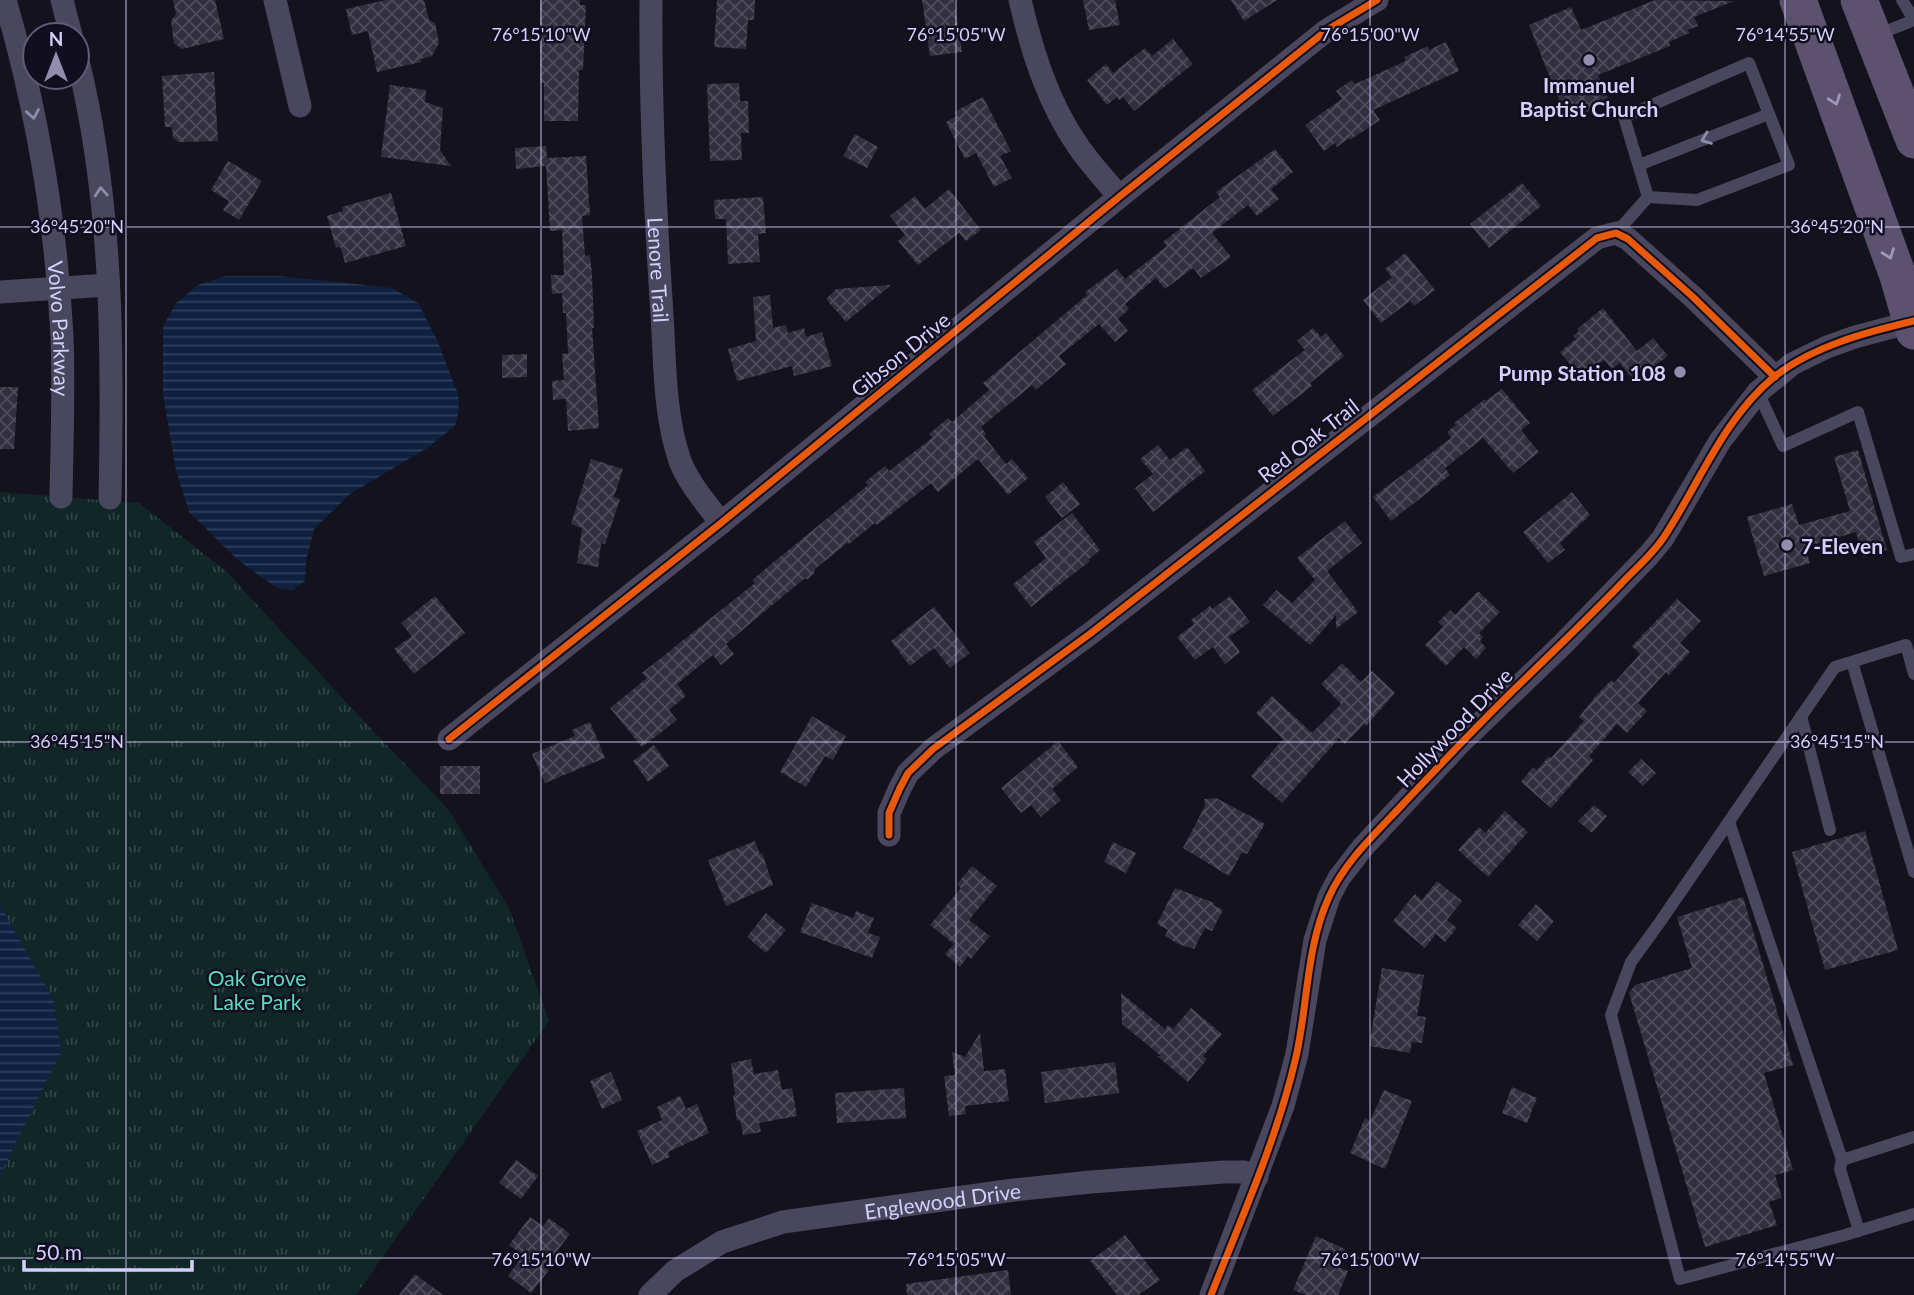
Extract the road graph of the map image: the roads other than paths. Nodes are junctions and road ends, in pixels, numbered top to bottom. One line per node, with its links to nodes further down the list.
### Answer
1 (5, 0): 22 (street, Volvo Parkway, one-way to 22)
2 (62, 0): 11 (street)
3 (275, 0): 14 (street)
4 (651, 0): 28 (street, Lenore Trail)
5 (1020, 0): 18 (street)
6 (1377, 0): 18 (street, Gibson Drive)
7 (1798, 0): 24 (main road, one-way to 24)
8 (1858, 0): 12 (main road)
9 (1902, 0): 10 (lane)
10 (1914, 20): 12 (lane)
11 (67, 21)
12 (1873, 36): 16 (main road)
13 (84, 91): 21 (street, one-way to 13)
14 (300, 106)
15 (1769, 114): 17 (lane, one-way to 17); 17 (lane); 19 (lane)
16 (1914, 140)
17 (1639, 165): 19 (lane)
18 (1119, 197): 28 (street, Gibson Drive)
19 (1648, 197): 20 (lane)
20 (1616, 233): 25 (street); 36 (street, Red Oak Trail)
21 (108, 285): 22 (street); 27 (street)
22 (58, 288): 23 (street); 26 (street, Volvo Parkway)
23 (0, 292)
24 (1912, 327): 25 (street, Hollywood Drive)
25 (1766, 384): 29 (lane); 40 (street, Hollywood Drive)
26 (61, 496)
27 (110, 498)
28 (721, 523): 33 (street, Gibson Drive)
29 (1914, 554)
30 (1852, 662): 31 (lane); 32 (lane); 37 (lane)
31 (1914, 674)
32 (1801, 716): 34 (lane); 35 (lane)
33 (449, 739)
34 (1729, 822): 39 (lane); 42 (lane)
35 (1830, 830)
36 (889, 835)
37 (1914, 872)
38 (1914, 1137): 39 (lane)
39 (1842, 1160): 42 (lane)
40 (1257, 1177): 43 (street, Englewood Drive); 44 (street, Hollywood Drive)
41 (1914, 1214): 42 (lane)
42 (1859, 1231)
43 (650, 1295)
44 (1211, 1295)

